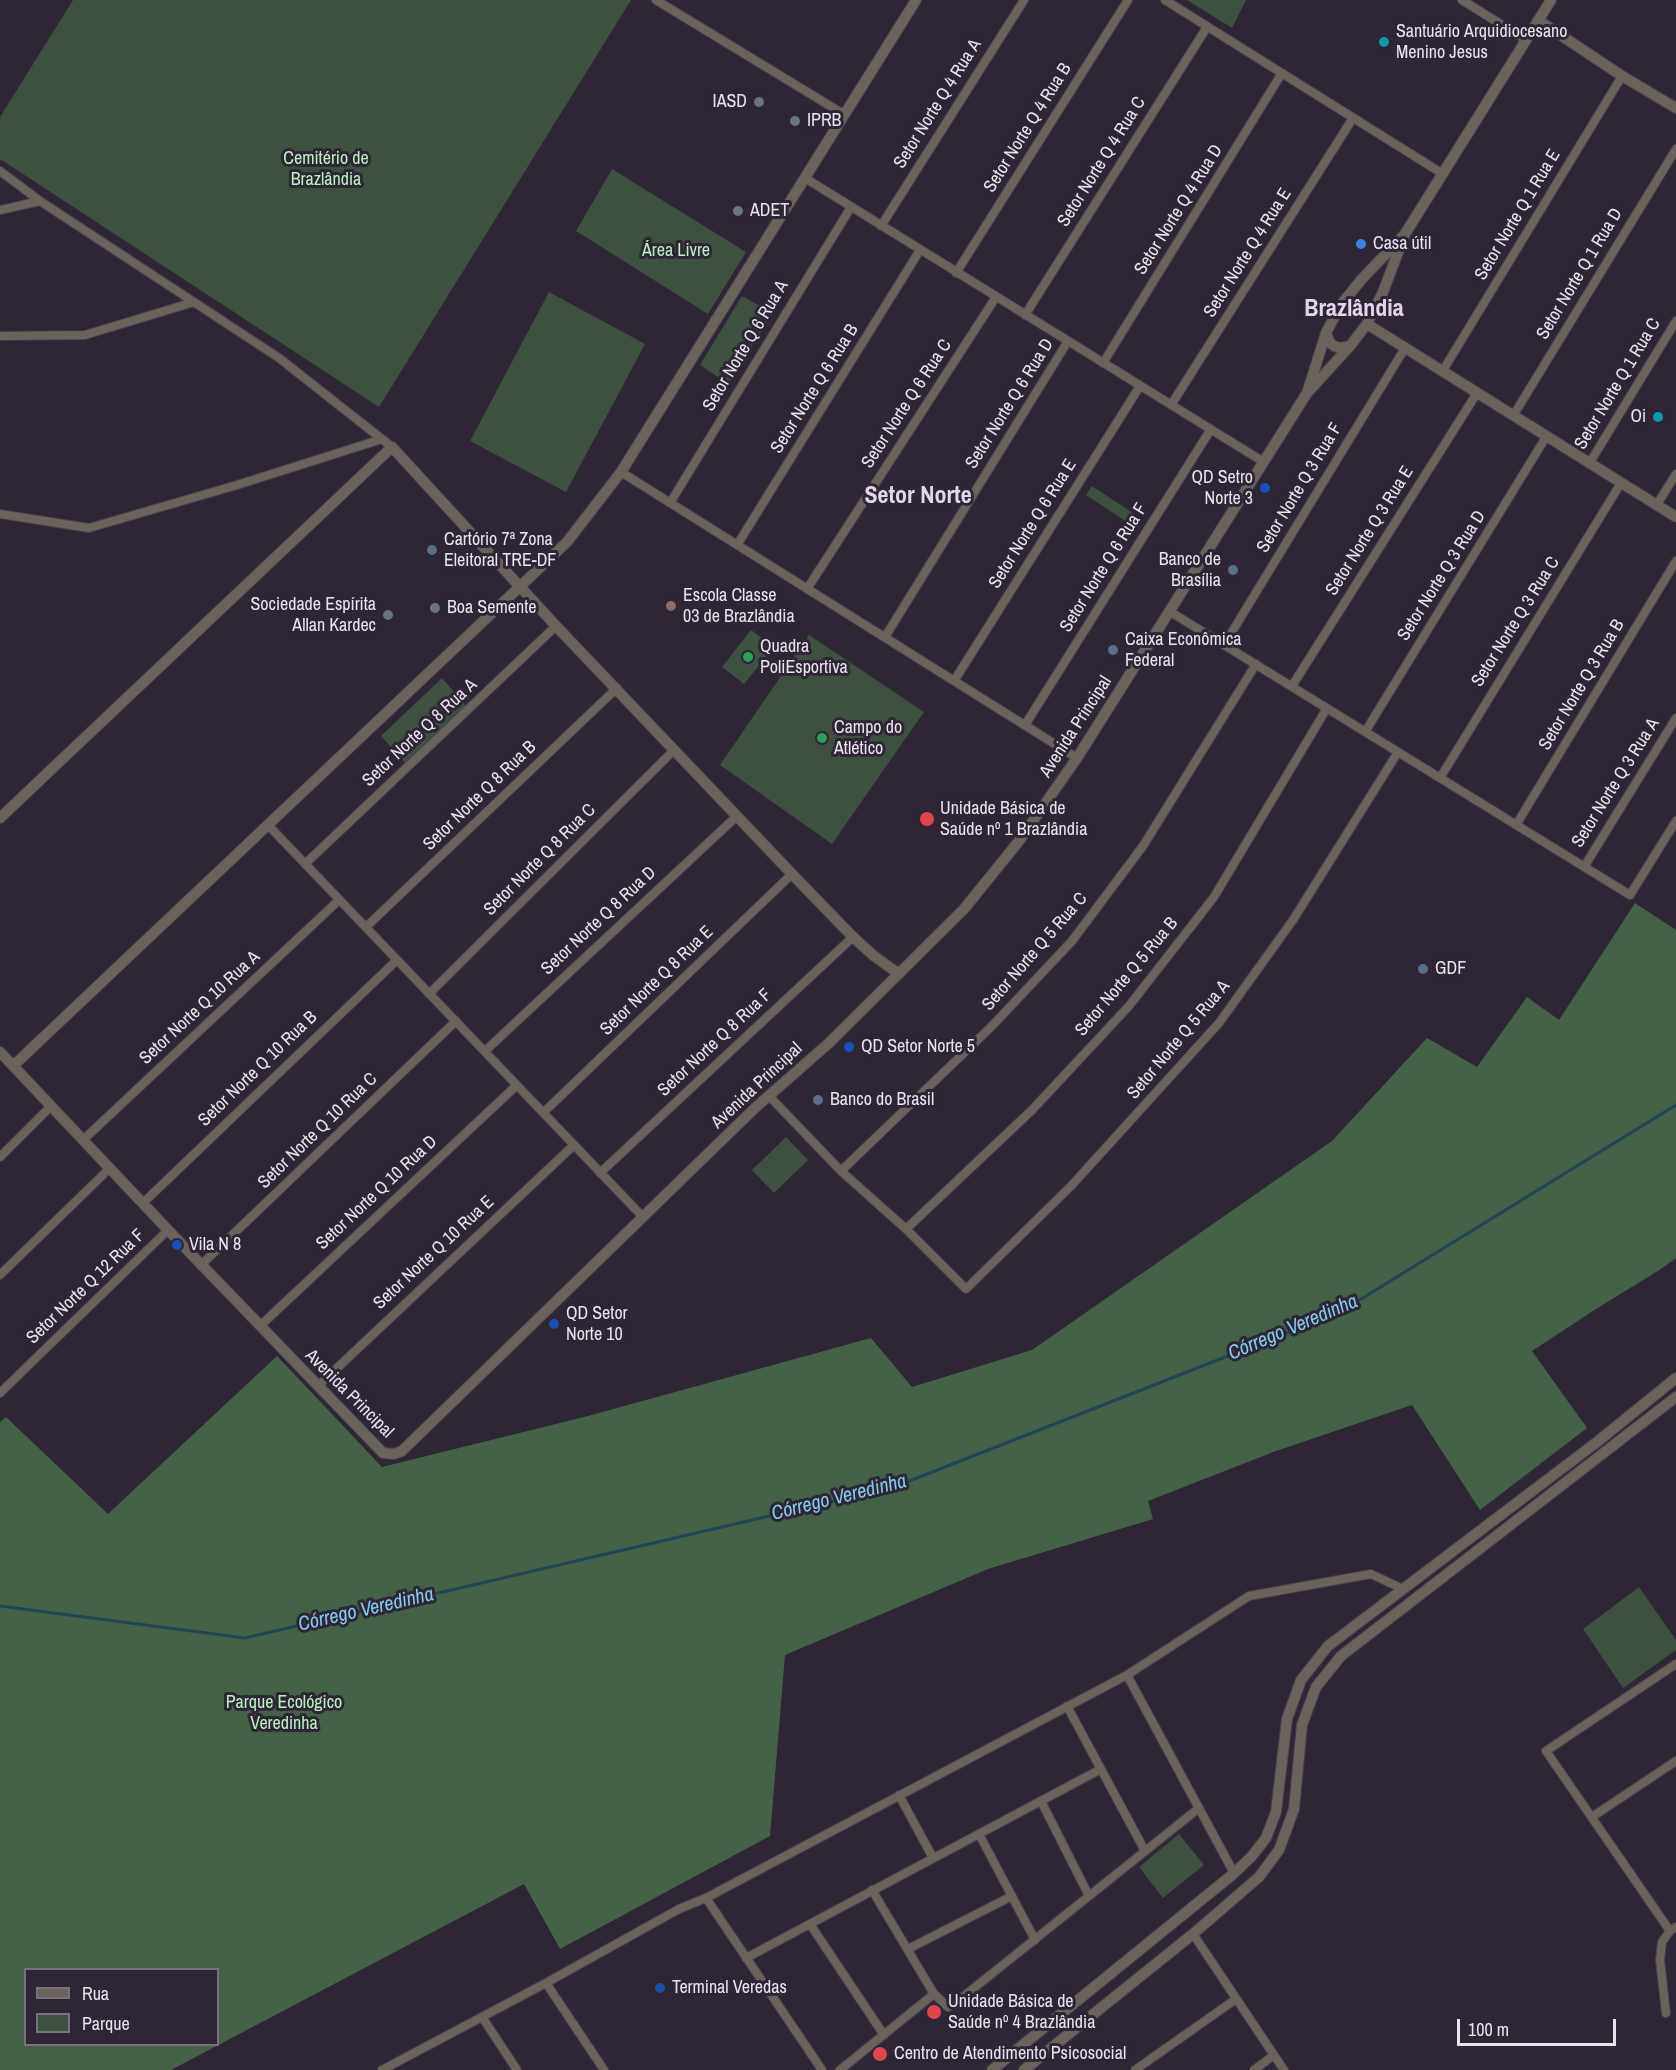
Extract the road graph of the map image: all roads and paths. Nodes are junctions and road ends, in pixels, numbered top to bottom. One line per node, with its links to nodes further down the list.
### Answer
1 (656, 0): 8 (street)
2 (916, 0): 15 (street)
3 (1024, 0): 24 (street, Setor Norte Q 4 Rua A)
4 (1128, 0): 27 (street, Setor Norte Q 4 Rua B)
5 (1165, 0): 10 (street)
6 (1462, 0): 11 (street)
7 (1551, 0): 9 (street)
8 (668, 3): 15 (street)
9 (1538, 20): 11 (street); 13 (street)
10 (1207, 27): 12 (street); 32 (street, Setor Norte Q 4 Rua C)
11 (1526, 40): 19 (street)
12 (1282, 74): 16 (street); 40 (street, Setor Norte Q 4 Rua D)
13 (1622, 76): 14 (street); 41 (street, Setor Norte Q 1 Rua E)
14 (1676, 108)
15 (845, 115): 20 (street)
16 (1353, 118): 19 (street); 45 (street, Setor Norte Q 4 Rua E)
17 (1676, 149): 46 (street, Setor Norte Q 1 Rua D)
18 (0, 171): 21 (street)
19 (1443, 174): 25 (street)
20 (805, 178): 22 (street); 52 (street)
21 (40, 201): 23 (street); 31 (street)
22 (851, 207): 24 (street); 55 (street, Setor Norte Q 6 Rua A)
23 (0, 210)
24 (881, 226): 26 (street)
25 (1405, 234): 28 (street, Avenida Principal); 29 (street)
26 (920, 250): 27 (street); 59 (street, Setor Norte Q 6 Rua B)
27 (956, 273): 30 (street)
28 (1361, 280): 29 (street); 35 (street, Avenida Principal)
29 (1383, 292): 34 (street)
30 (996, 297): 32 (street); 62 (street, Setor Norte Q 6 Rua C)
31 (194, 302): 36 (street); 49 (street)
32 (1026, 315): 37 (street)
33 (1676, 321): 51 (street, Setor Norte Q 1 Rua C)
34 (1366, 324): 38 (street); 39 (street)
35 (1326, 333): 38 (street); 43 (street, Avenida Principal)
36 (0, 336)
37 (1068, 341): 40 (street); 65 (street, Setor Norte Q 6 Rua D)
38 (1350, 346): 43 (street)
39 (1405, 348): 41 (street); 66 (street, Setor Norte Q 3 Rua F)
40 (1103, 363): 42 (street)
41 (1442, 372): 44 (street)
42 (1140, 386): 45 (street); 68 (street, Setor Norte Q 6 Rua E)
43 (1307, 393): 50 (street, Avenida Principal)
44 (1477, 393): 46 (street); 69 (street, Setor Norte Q 3 Rua E)
45 (1171, 405): 47 (street)
46 (1513, 416): 48 (street)
47 (1211, 429): 50 (street); 73 (street, Setor Norte Q 6 Rua F)
48 (1546, 437): 51 (street); 74 (street, Setor Norte Q 3 Rua D)
49 (393, 447): 57 (street); 61 (street); 80 (street)
50 (1262, 461): 63 (street, Avenida Principal)
51 (1588, 464): 54 (street)
52 (621, 472): 55 (street); 61 (street)
53 (1676, 474): 56 (street)
54 (1621, 483): 56 (street); 78 (street, Setor Norte Q 3 Rua C)
55 (670, 503): 59 (street)
56 (1656, 506): 58 (street)
57 (0, 514)
58 (1676, 517)
59 (737, 545): 62 (street)
60 (1676, 561): 83 (street, Setor Norte Q 3 Rua B)
61 (519, 586): 64 (street); 82 (street)
62 (807, 589): 65 (street)
63 (1169, 611): 66 (street); 77 (street, Avenida Principal)
64 (556, 626): 70 (street); 84 (street, Setor Norte Q 8 Rua A)
65 (885, 638): 68 (street)
66 (1224, 645): 67 (street)
67 (1256, 664): 69 (street); 105 (street, Setor Norte Q 5 Rua C)
68 (954, 681): 73 (street)
69 (1292, 686): 71 (street)
70 (617, 688): 75 (street); 88 (street, Setor Norte Q 8 Rua B)
71 (1327, 708): 74 (street); 109 (street, Setor Norte Q 5 Rua B)
72 (1676, 718): 85 (street, Setor Norte Q 3 Rua A)
73 (1025, 725): 77 (street)
74 (1365, 732): 76 (street)
75 (674, 750): 79 (street); 92 (street, Setor Norte Q 8 Rua C)
76 (1398, 752): 78 (street); 109 (street, Setor Norte Q 5 Rua A)
77 (1077, 758): 91 (street, Avenida Principal)
78 (1440, 778): 83 (street)
79 (737, 816): 86 (street); 94 (street, Setor Norte Q 8 Rua D)
80 (0, 818)
81 (1676, 821): 85 (street)
82 (268, 825): 84 (street); 96 (street)
83 (1516, 825): 85 (street)
84 (305, 864): 87 (street)
85 (1584, 867)
86 (792, 874): 89 (street); 100 (street, Setor Norte Q 8 Rua E)
87 (338, 901): 88 (street); 101 (street, Setor Norte Q 10 Rua A)
88 (366, 927): 90 (street)
89 (853, 937): 91 (street); 106 (street, Setor Norte Q 8 Rua F)
90 (396, 960): 92 (street); 107 (street, Setor Norte Q 10 Rua B)
91 (899, 974): 98 (street, Avenida Principal)
92 (429, 994): 93 (street)
93 (456, 1021): 94 (street); 111 (street, Setor Norte Q 10 Rua C)
94 (484, 1051): 97 (street)
95 (0, 1052): 96 (street, Avenida Principal)
96 (13, 1066): 99 (street, Avenida Principal)
97 (517, 1085): 100 (street); 113 (street, Setor Norte Q 10 Rua D)
98 (769, 1096): 105 (street); 108 (street, Avenida Principal)
99 (51, 1106): 101 (street, Avenida Principal); 103 (street)
100 (544, 1112): 102 (street)
101 (83, 1140): 104 (street, Avenida Principal)
102 (574, 1145): 106 (street); 115 (street, Setor Norte Q 10 Rua E)
103 (0, 1157)
104 (110, 1168): 107 (street, Avenida Principal); 112 (street)
105 (841, 1171): 109 (street)
106 (600, 1173): 108 (street)
107 (143, 1203): 110 (street, Avenida Principal)
108 (642, 1216): 115 (street, Avenida Principal)
109 (906, 1229)
110 (168, 1230): 111 (street, Avenida Principal); 116 (street, Setor Norte Q 12 Rua F)
111 (202, 1264): 113 (street, Avenida Principal)
112 (0, 1275)
113 (261, 1325): 115 (street, Avenida Principal)
114 (1676, 1378): 118 (street)
115 (318, 1386)
116 (0, 1392)
117 (1676, 1397): 119 (street)
118 (1597, 1442): 119 (street); 120 (street)
119 (1605, 1453): 131 (street)
120 (1403, 1589): 122 (street); 130 (street)
121 (1676, 1665): 129 (street)
122 (1127, 1675): 123 (street); 128 (street)
123 (1066, 1706): 125 (street); 126 (street)
124 (1676, 1761): 129 (street)
125 (1101, 1769): 127 (street); 133 (street)
126 (899, 1795): 134 (street); 141 (street)
127 (1041, 1801): 132 (street); 140 (street)
128 (1199, 1808): 133 (street); 135 (street)
129 (1592, 1817): 144 (street)
130 (1272, 1823): 131 (street); 135 (street)
131 (1287, 1829): 137 (street)
132 (979, 1834): 134 (street); 139 (street)
133 (1145, 1851): 140 (street)
134 (933, 1858): 138 (street)
135 (1233, 1874): 136 (street); 137 (street)
136 (1217, 1887): 142 (street); 149 (street)
137 (1245, 1889): 142 (street)
138 (872, 1890): 143 (street); 147 (street)
139 (1012, 1896): 146 (street); 147 (street)
140 (1089, 1896): 146 (street)
141 (705, 1898): 148 (street); 150 (street)
142 (1228, 1903): 145 (street)
143 (810, 1924): 148 (street); 158 (street)
144 (1673, 1929): 155 (street)
145 (1192, 1934): 152 (street); 153 (street)
146 (1035, 1940): 151 (street)
147 (908, 1949): 151 (street)
148 (746, 1958): 163 (street)
149 (1101, 1981): 152 (street); 154 (street)
150 (546, 1983): 156 (street); 162 (street)
151 (934, 1994): 158 (street)
152 (1113, 1998): 157 (street)
153 (1236, 1999): 159 (street); 167 (street)
154 (1078, 2000): 157 (street); 165 (street)
155 (1666, 2013)
156 (482, 2017): 160 (street); 161 (street)
157 (1090, 2017): 166 (street)
158 (884, 2035): 164 (street)
159 (1274, 2055): 168 (street); 169 (street)
160 (382, 2070)
161 (517, 2070)
162 (604, 2070)
163 (822, 2070)
164 (840, 2070)
165 (992, 2070)
166 (1024, 2070)
167 (1135, 2070)
168 (1254, 2070)
169 (1284, 2070)

